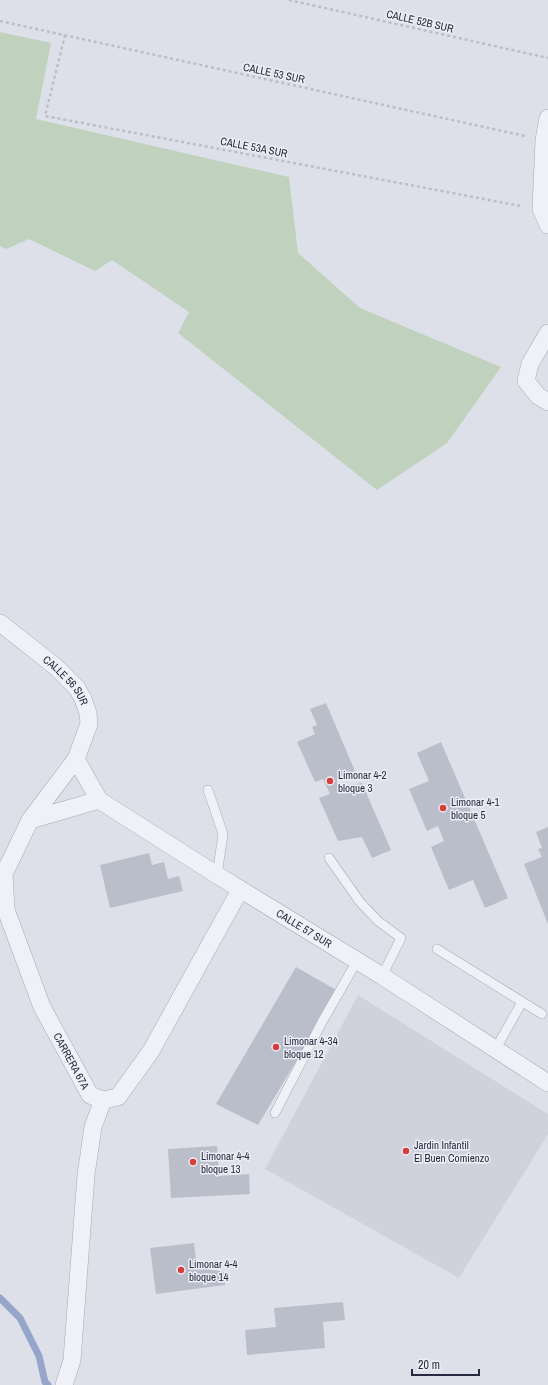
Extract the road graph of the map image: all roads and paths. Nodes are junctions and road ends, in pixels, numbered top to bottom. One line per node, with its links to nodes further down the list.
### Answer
1 (289, 0): 4 (path, CALLE 52B SUR)
2 (0, 21): 3 (path, CALLE 53 SUR)
3 (65, 35): 6 (path, CALLE 53 SUR); 7 (path, CALLE 53A SUR)
4 (548, 58)
5 (548, 118): 6 (street)
6 (544, 140): 7 (street)
7 (541, 209): 8 (street)
8 (548, 225)
9 (548, 333): 10 (street)
10 (548, 402)
11 (0, 624): 12 (street, CALLE 56 SUR)
12 (76, 759): 14 (street, CALLE 57 SUR); 15 (street, CARRERA 67A)
13 (208, 790): 17 (lane)
14 (99, 800): 15 (street); 17 (street, CALLE 57 SUR)
15 (30, 820): 26 (street, CARRERA 67A)
16 (329, 858): 21 (lane)
17 (217, 875): 18 (street, CALLE 57 SUR)
18 (240, 890): 20 (street, CALLE 57 SUR); 26 (street)
19 (437, 949): 22 (lane)
20 (357, 961): 21 (street, CALLE 57 SUR); 27 (lane)
21 (382, 976): 24 (street, CALLE 57 SUR)
22 (522, 1002): 23 (lane); 24 (lane)
23 (542, 1014)
24 (495, 1050): 25 (street, CALLE 57 SUR)
25 (548, 1083)
26 (103, 1100): 28 (street)
27 (275, 1113)
28 (65, 1384)

